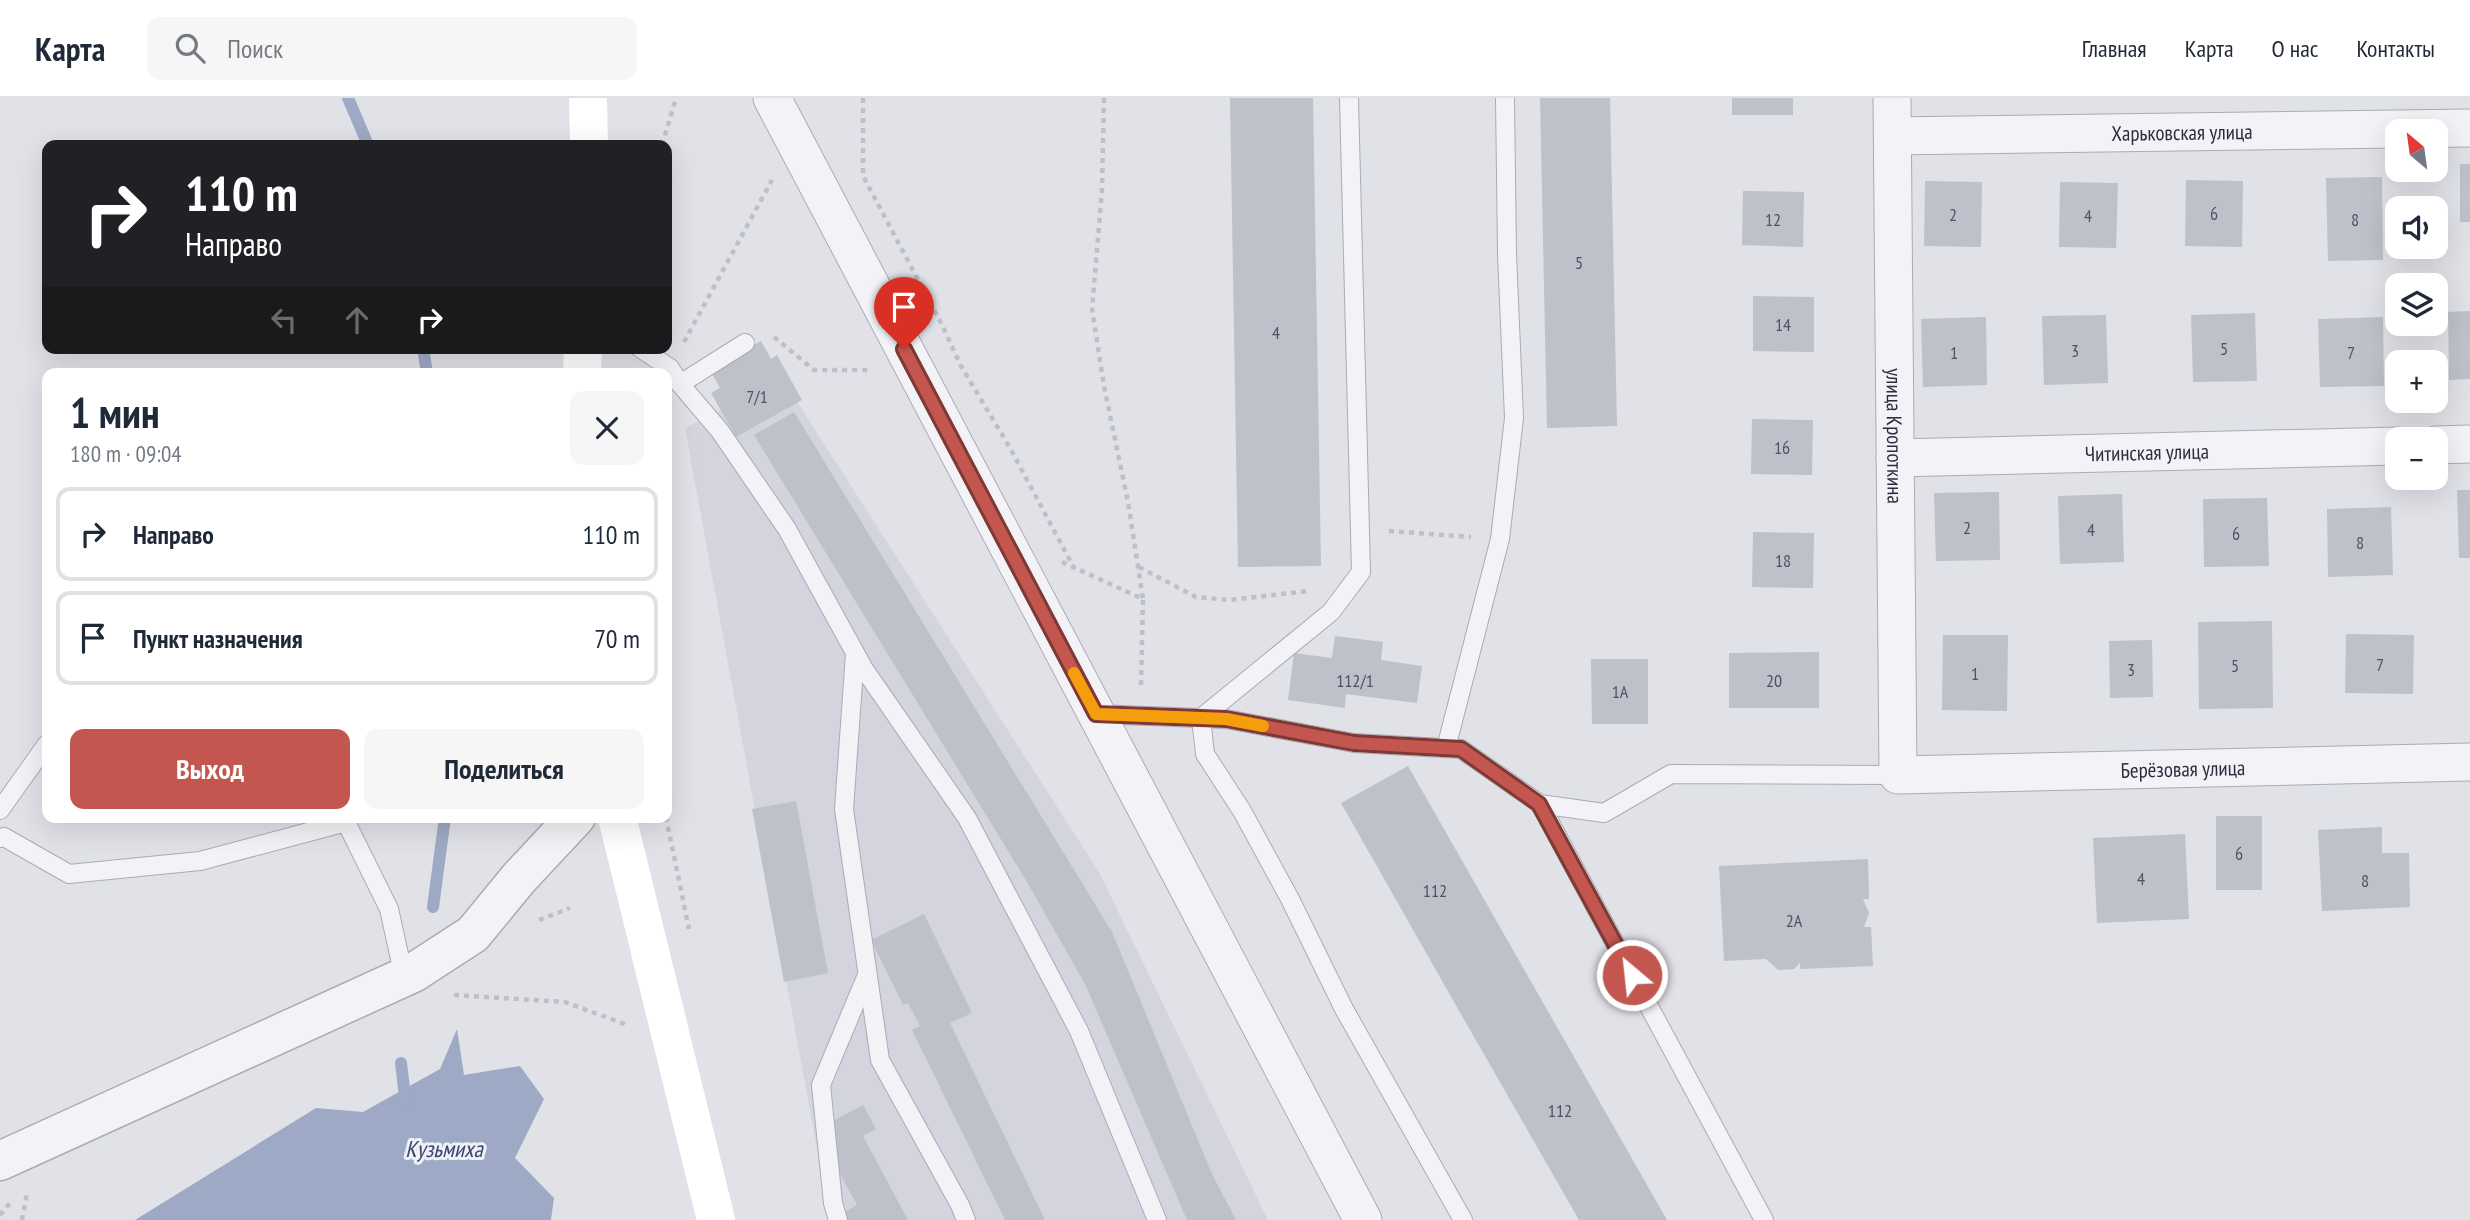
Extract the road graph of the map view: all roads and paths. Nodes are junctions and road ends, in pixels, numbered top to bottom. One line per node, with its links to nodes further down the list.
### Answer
1 (589, 98): 12 (main road)
2 (676, 98): 13 (path)
3 (772, 98): 11 (street)
4 (863, 98): 28 (path)
5 (1104, 98): 27 (path)
6 (1349, 98): 24 (lane)
7 (1504, 98): 26 (lane)
8 (1892, 98): 10 (street, улица Кропоткина)
9 (2470, 128): 10 (street, Харьковская улица)
10 (1894, 136): 23 (street, улица Кропоткина)
11 (794, 139): 16 (path); 18 (street)
12 (589, 140)
13 (663, 140)
14 (745, 343): 18 (path); 19 (lane)
15 (649, 354): 16 (lane)
16 (670, 368)
17 (672, 371): 19 (lane)
18 (916, 372): 25 (street)
19 (680, 384): 31 (lane)
20 (2470, 444): 21 (street)
21 (2448, 445)
22 (2385, 446): 23 (street, Читинская улица)
23 (1895, 458): 38 (street, улица Кропоткина)
24 (1360, 529): 26 (path); 29 (lane)
25 (1001, 533): 28 (path); 32 (street)
26 (1500, 539): 35 (lane)
27 (1138, 567): 29 (path); 30 (path)
28 (1074, 568): 30 (path)
29 (1352, 584): 34 (lane)
30 (1143, 599): 33 (path)
31 (855, 654): 46 (lane); 55 (lane)
32 (1096, 714): 33 (lane); 56 (street)
33 (1141, 716): 34 (lane)
34 (1201, 718): 35 (lane); 57 (lane)
35 (1446, 748): 39 (lane)
36 (42, 751): 40 (lane)
37 (2470, 762): 38 (street, Берёзовая улица)
38 (1898, 775): 39 (lane)
39 (1539, 804): 58 (lane)
40 (0, 810)
41 (335, 823): 45 (lane)
42 (347, 823): 47 (lane)
43 (570, 823): 47 (street)
44 (618, 823): 52 (main road)
45 (0, 838)
46 (868, 974): 53 (lane); 54 (lane)
47 (404, 977): 50 (street)
48 (450, 995): 49 (path)
49 (628, 1026)
50 (14, 1171): 51 (path)
51 (22, 1220)
52 (716, 1220)
53 (838, 1220)
54 (966, 1220)
55 (1157, 1220)
56 (1363, 1220)
57 (1463, 1220)
58 (1764, 1220)

